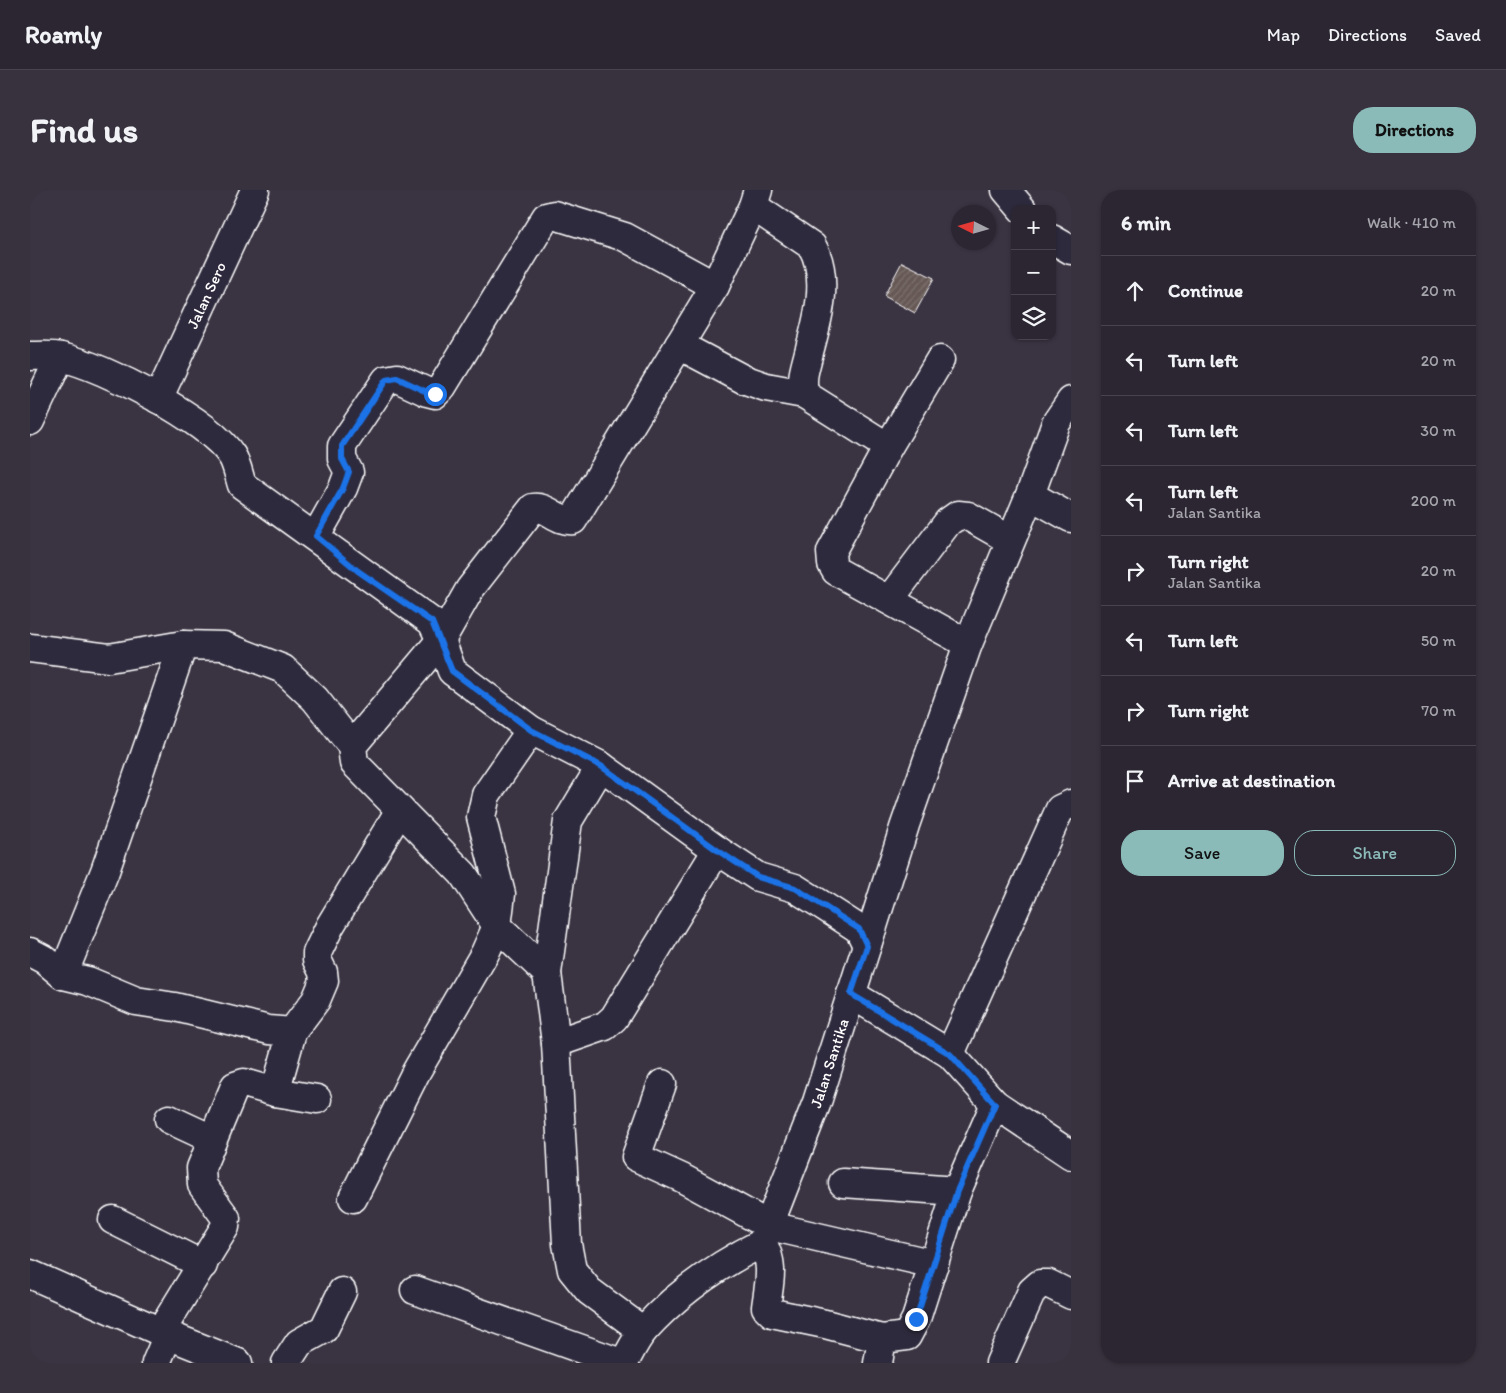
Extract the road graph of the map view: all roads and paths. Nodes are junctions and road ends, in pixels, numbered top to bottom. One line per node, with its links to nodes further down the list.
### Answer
1 (255, 190): 13 (street, Jalan Sero)
2 (1006, 190): 4 (street)
3 (755, 198): 7 (street); 12 (street)
4 (1019, 205)
5 (1056, 241): 6 (street)
6 (1071, 250)
7 (715, 286): 8 (street); 19 (street)
8 (679, 345): 12 (street); 22 (street)
9 (30, 356): 10 (street)
10 (60, 357): 13 (street); 15 (street)
11 (940, 360): 16 (street)
12 (804, 394): 16 (street)
13 (158, 399): 19 (street)
14 (1071, 401): 17 (street, Jalan Santika)
15 (30, 421)
16 (888, 447): 21 (street)
17 (1030, 495): 18 (street); 20 (street, Jalan Santika)
18 (1071, 518)
19 (316, 536): 22 (street)
20 (1010, 540): 21 (street); 23 (street, Jalan Santika)
21 (889, 600): 23 (street)
22 (441, 640): 26 (street); 27 (street)
23 (968, 644): 33 (street, Jalan Santika)
24 (183, 645): 25 (street); 27 (street); 36 (street)
25 (30, 648)
26 (531, 730): 28 (street); 32 (street)
27 (352, 746): 30 (street)
28 (601, 766): 31 (street); 35 (street)
29 (1071, 804): 40 (street)
30 (400, 810): 32 (street); 38 (street)
31 (717, 850): 33 (street); 39 (street)
32 (497, 926): 35 (street); 50 (street)
33 (867, 946): 37 (street, Jalan Santika)
34 (30, 952): 36 (street)
35 (547, 973): 39 (street)
36 (63, 975): 38 (street)
37 (851, 994): 40 (street); 52 (street, Jalan Santika)
38 (292, 1032): 42 (street)
39 (556, 1043): 59 (street)
40 (950, 1054): 44 (street)
41 (662, 1084): 52 (street)
42 (275, 1092): 43 (street); 46 (street)
43 (317, 1099)
44 (995, 1104): 47 (street); 49 (street)
45 (169, 1119): 46 (street)
46 (212, 1140): 53 (street)
47 (1071, 1155)
48 (843, 1183): 49 (street)
49 (957, 1191): 54 (street)
50 (353, 1198)
51 (112, 1220): 53 (street)
52 (766, 1234): 54 (street); 59 (street); 61 (street)
53 (203, 1264): 60 (street)
54 (934, 1264): 61 (street)
55 (30, 1274): 60 (street)
56 (415, 1290): 65 (street)
57 (342, 1292): 64 (street)
58 (1071, 1296): 66 (street)
59 (643, 1331): 65 (street)
60 (164, 1333): 62 (street); 63 (street)
61 (880, 1351)
62 (156, 1363)
63 (238, 1363)
64 (286, 1363)
65 (622, 1363)
66 (1000, 1363)

